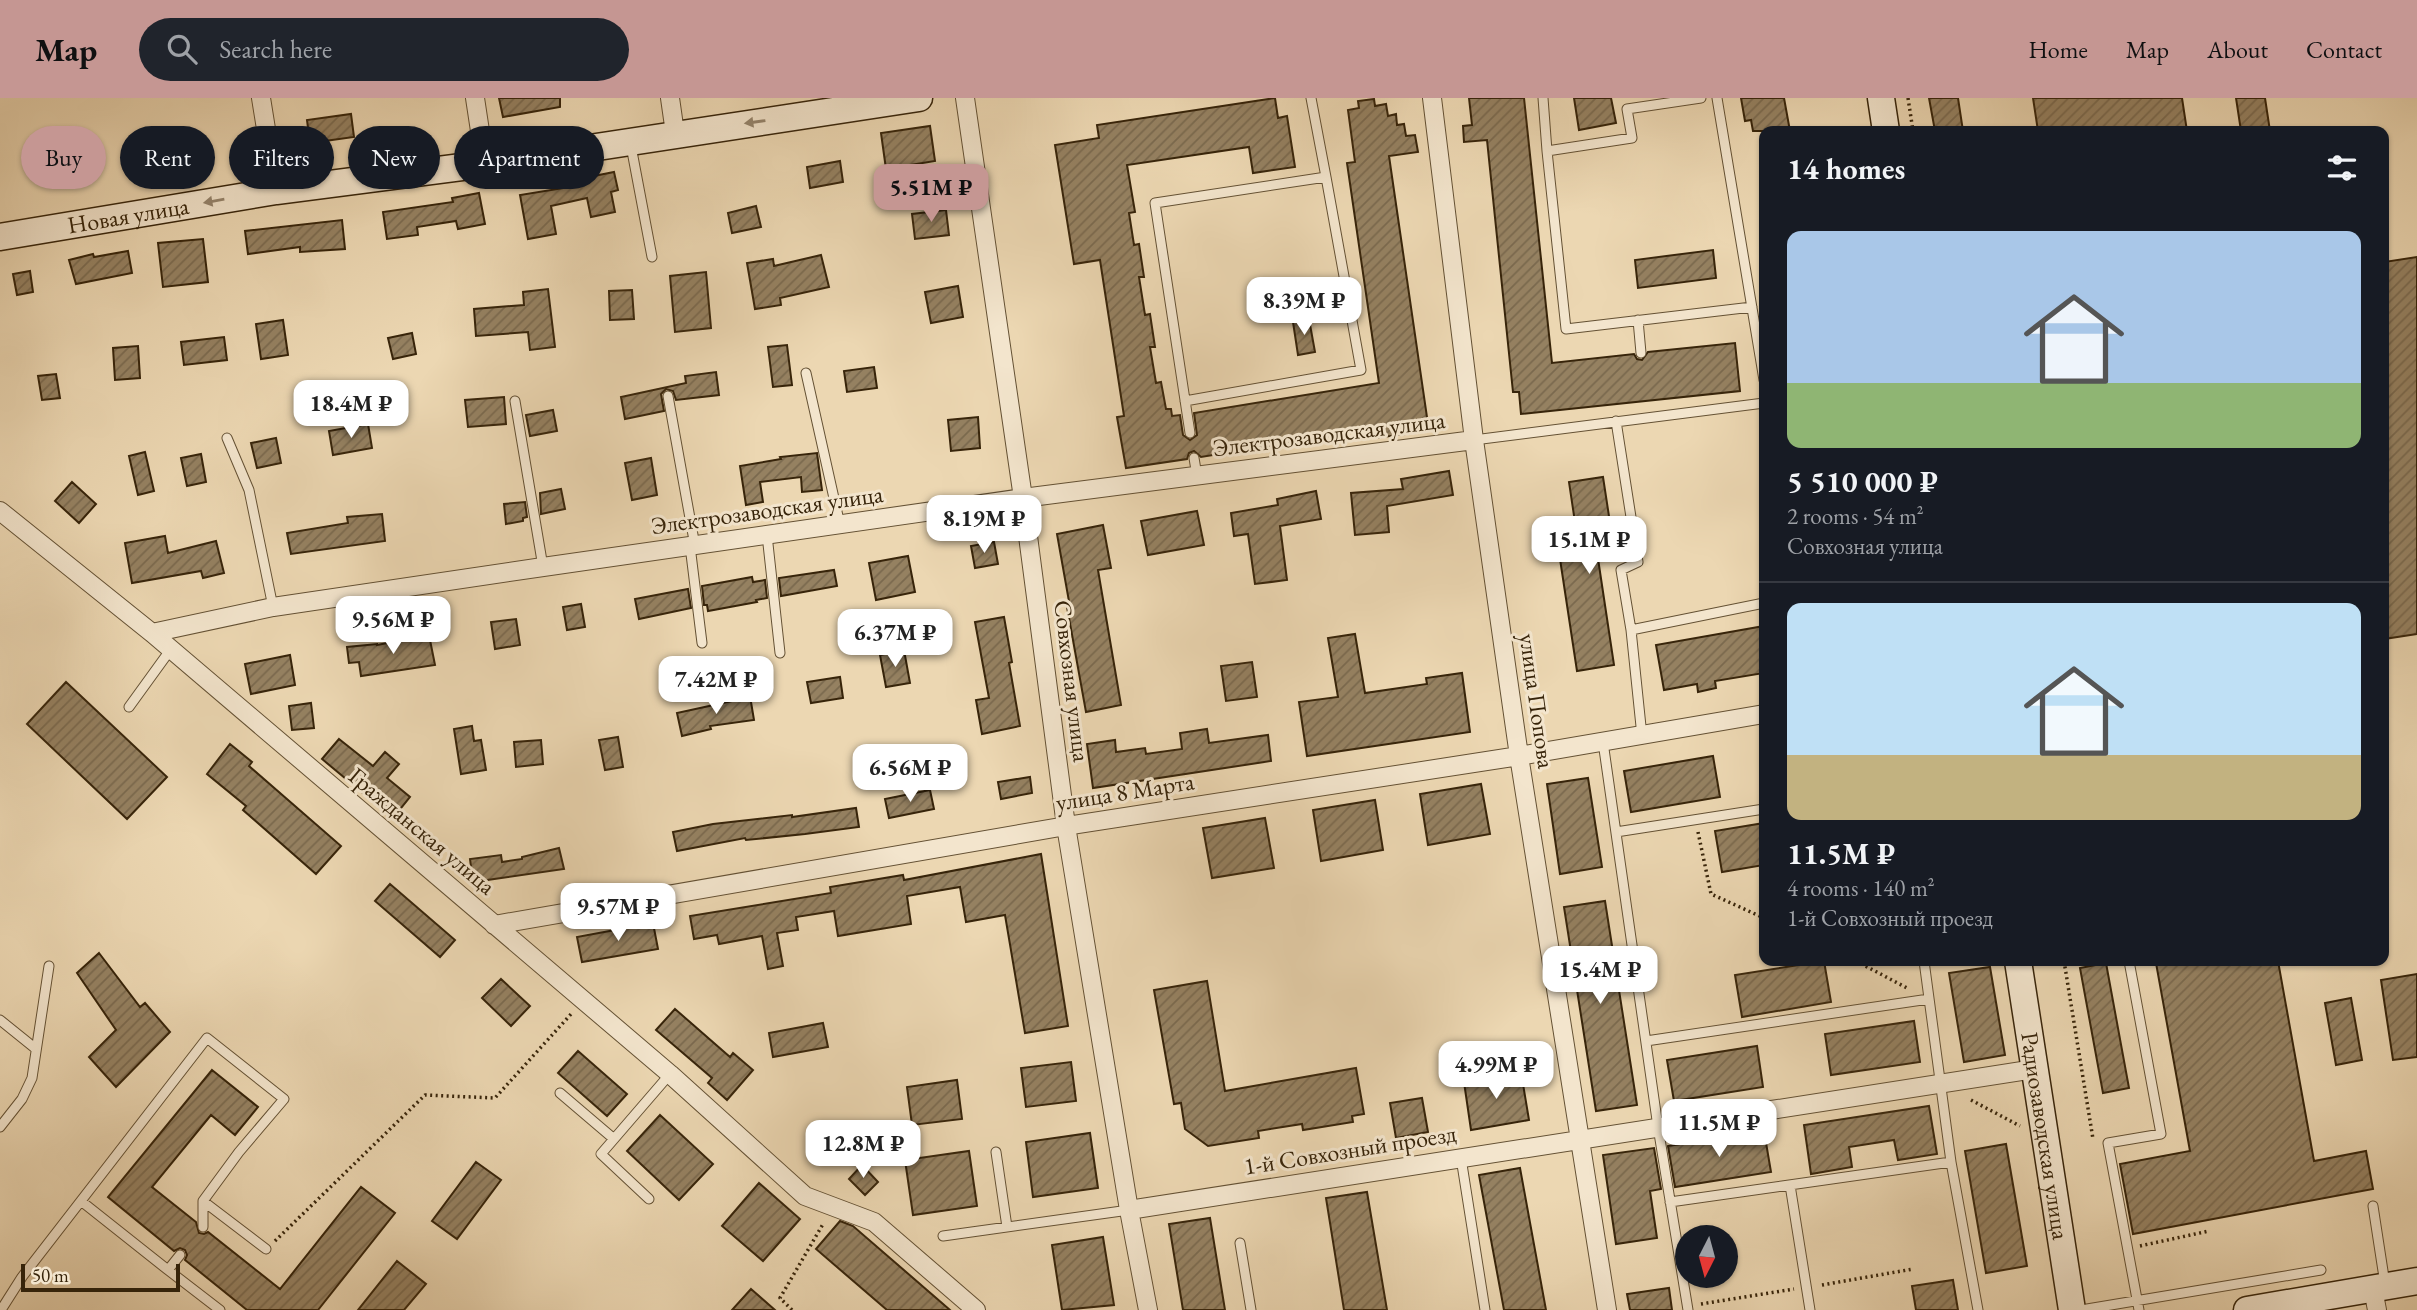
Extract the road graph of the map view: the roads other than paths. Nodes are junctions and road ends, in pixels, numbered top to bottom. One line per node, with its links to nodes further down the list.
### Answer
1 (261, 98): 21 (street)
2 (475, 98): 13 (street)
3 (670, 98): 15 (street)
4 (919, 98): 12 (street, Новая улица)
5 (965, 98): 39 (street, Совхозная улица)
6 (1311, 98): 20 (lane)
7 (1432, 98): 36 (street, улица Попова)
8 (1543, 98): 18 (lane)
9 (1700, 98): 18 (lane)
10 (1717, 98): 24 (lane)
11 (1881, 98): 14 (street)
12 (856, 103): 15 (street, Новая улица, one-way to 15)
13 (479, 126)
14 (1885, 126)
15 (675, 134): 16 (street, Новая улица)
16 (630, 141): 17 (street, Новая улица); 23 (lane)
17 (604, 145)
18 (1547, 151): 25 (lane)
19 (454, 168): 21 (street, Новая улица)
20 (1326, 177): 31 (lane); 31 (lane)
21 (276, 191): 22 (street, Новая улица, one-way to 22)
22 (0, 237)
23 (652, 257)
24 (1752, 307): 25 (lane); 26 (lane)
25 (1638, 320): 27 (lane)
26 (1759, 341)
27 (1641, 353)
28 (806, 373): 41 (lane)
29 (668, 396): 43 (lane)
30 (514, 401): 44 (lane)
31 (1185, 401): 34 (lane)
32 (1759, 404): 33 (lane)
33 (1616, 421): 36 (lane); 47 (lane)
34 (1190, 433)
35 (227, 438): 46 (lane)
36 (1474, 440): 38 (street, Электрозаводская улица); 56 (street, улица Попова)
37 (1194, 458): 38 (lane)
38 (1196, 476): 39 (street, Электрозаводская улица)
39 (1023, 498): 41 (street, Электрозаводская улица); 58 (street, Совхозная улица)
40 (0, 511): 48 (street, Гражданская улица)
41 (840, 525): 42 (street, Электрозаводская улица)
42 (767, 535): 43 (street, Электрозаводская улица); 51 (lane)
43 (692, 546): 44 (street, Электрозаводская улица); 49 (lane)
44 (543, 567): 46 (street, Электрозаводская улица)
45 (1759, 604): 47 (lane)
46 (273, 607): 48 (street, Электрозаводская улица)
47 (1631, 629): 54 (lane)
48 (152, 633): 50 (street, Гражданская улица)
49 (702, 643)
50 (171, 649): 52 (lane); 60 (street, Гражданская улица)
51 (780, 653)
52 (129, 707)
53 (1759, 715): 54 (street, улица 8 Марта)
54 (1642, 736): 55 (street, улица 8 Марта)
55 (1603, 742): 56 (street, улица 8 Марта); 59 (lane)
56 (1519, 756): 58 (street, улица 8 Марта); 76 (street, улица Попова)
57 (1759, 810): 59 (lane)
58 (1066, 826): 60 (street, улица 8 Марта); 86 (street, Совхозная улица)
59 (1616, 832): 67 (lane)
60 (494, 925): 70 (street, Гражданская улица)
61 (49, 966): 68 (lane)
62 (1925, 966): 65 (lane)
63 (2019, 966): 69 (street, Радиозаводская улица)
64 (2130, 966): 97 (lane)
65 (1929, 999): 67 (lane); 71 (lane)
66 (0, 1020): 68 (lane)
67 (1646, 1041): 74 (lane)
68 (36, 1049): 73 (lane)
69 (2035, 1069): 71 (street, 1-й Совхозный проезд); 108 (street, Радиозаводская улица)
70 (670, 1074): 75 (lane); 100 (street, Гражданская улица)
71 (1941, 1084): 74 (street, 1-й Совхозный проезд); 79 (lane)
72 (560, 1093): 75 (lane)
73 (0, 1127)
74 (1658, 1127): 76 (street, 1-й Совхозный проезд); 84 (lane)
75 (614, 1139): 81 (lane)
76 (1581, 1139): 78 (street, 1-й Совхозный проезд); 104 (street, улица Попова)
77 (996, 1152): 88 (lane)
78 (1461, 1158): 86 (street, 1-й Совхозный проезд); 103 (lane)
79 (1951, 1162): 80 (lane); 107 (lane)
80 (1790, 1185): 84 (lane); 106 (lane)
81 (649, 1199)
82 (81, 1201): 83 (lane); 93 (lane); 98 (lane)
83 (203, 1201): 87 (lane); 91 (lane)
84 (1670, 1202): 105 (lane)
85 (2373, 1206): 96 (lane)
86 (1129, 1210): 88 (lane); 101 (street, Совхозная улица)
87 (203, 1227)
88 (1007, 1227): 89 (lane)
89 (943, 1236)
90 (1240, 1243): 102 (lane)
91 (266, 1249)
92 (180, 1255): 93 (lane)
93 (168, 1270): 99 (lane)
94 (2321, 1270): 97 (lane)
95 (2417, 1281): 96 (street)
96 (2379, 1295): 111 (street)
97 (2137, 1299): 109 (lane); 110 (lane)
98 (1, 1310)
99 (220, 1310)
100 (976, 1310)
101 (1148, 1310)
102 (1251, 1310)
103 (1485, 1310)
104 (1607, 1310)
105 (1688, 1310)
106 (1810, 1310)
107 (1978, 1310)
108 (2072, 1310)
109 (2081, 1310)
110 (2139, 1310)
111 (2247, 1310)

